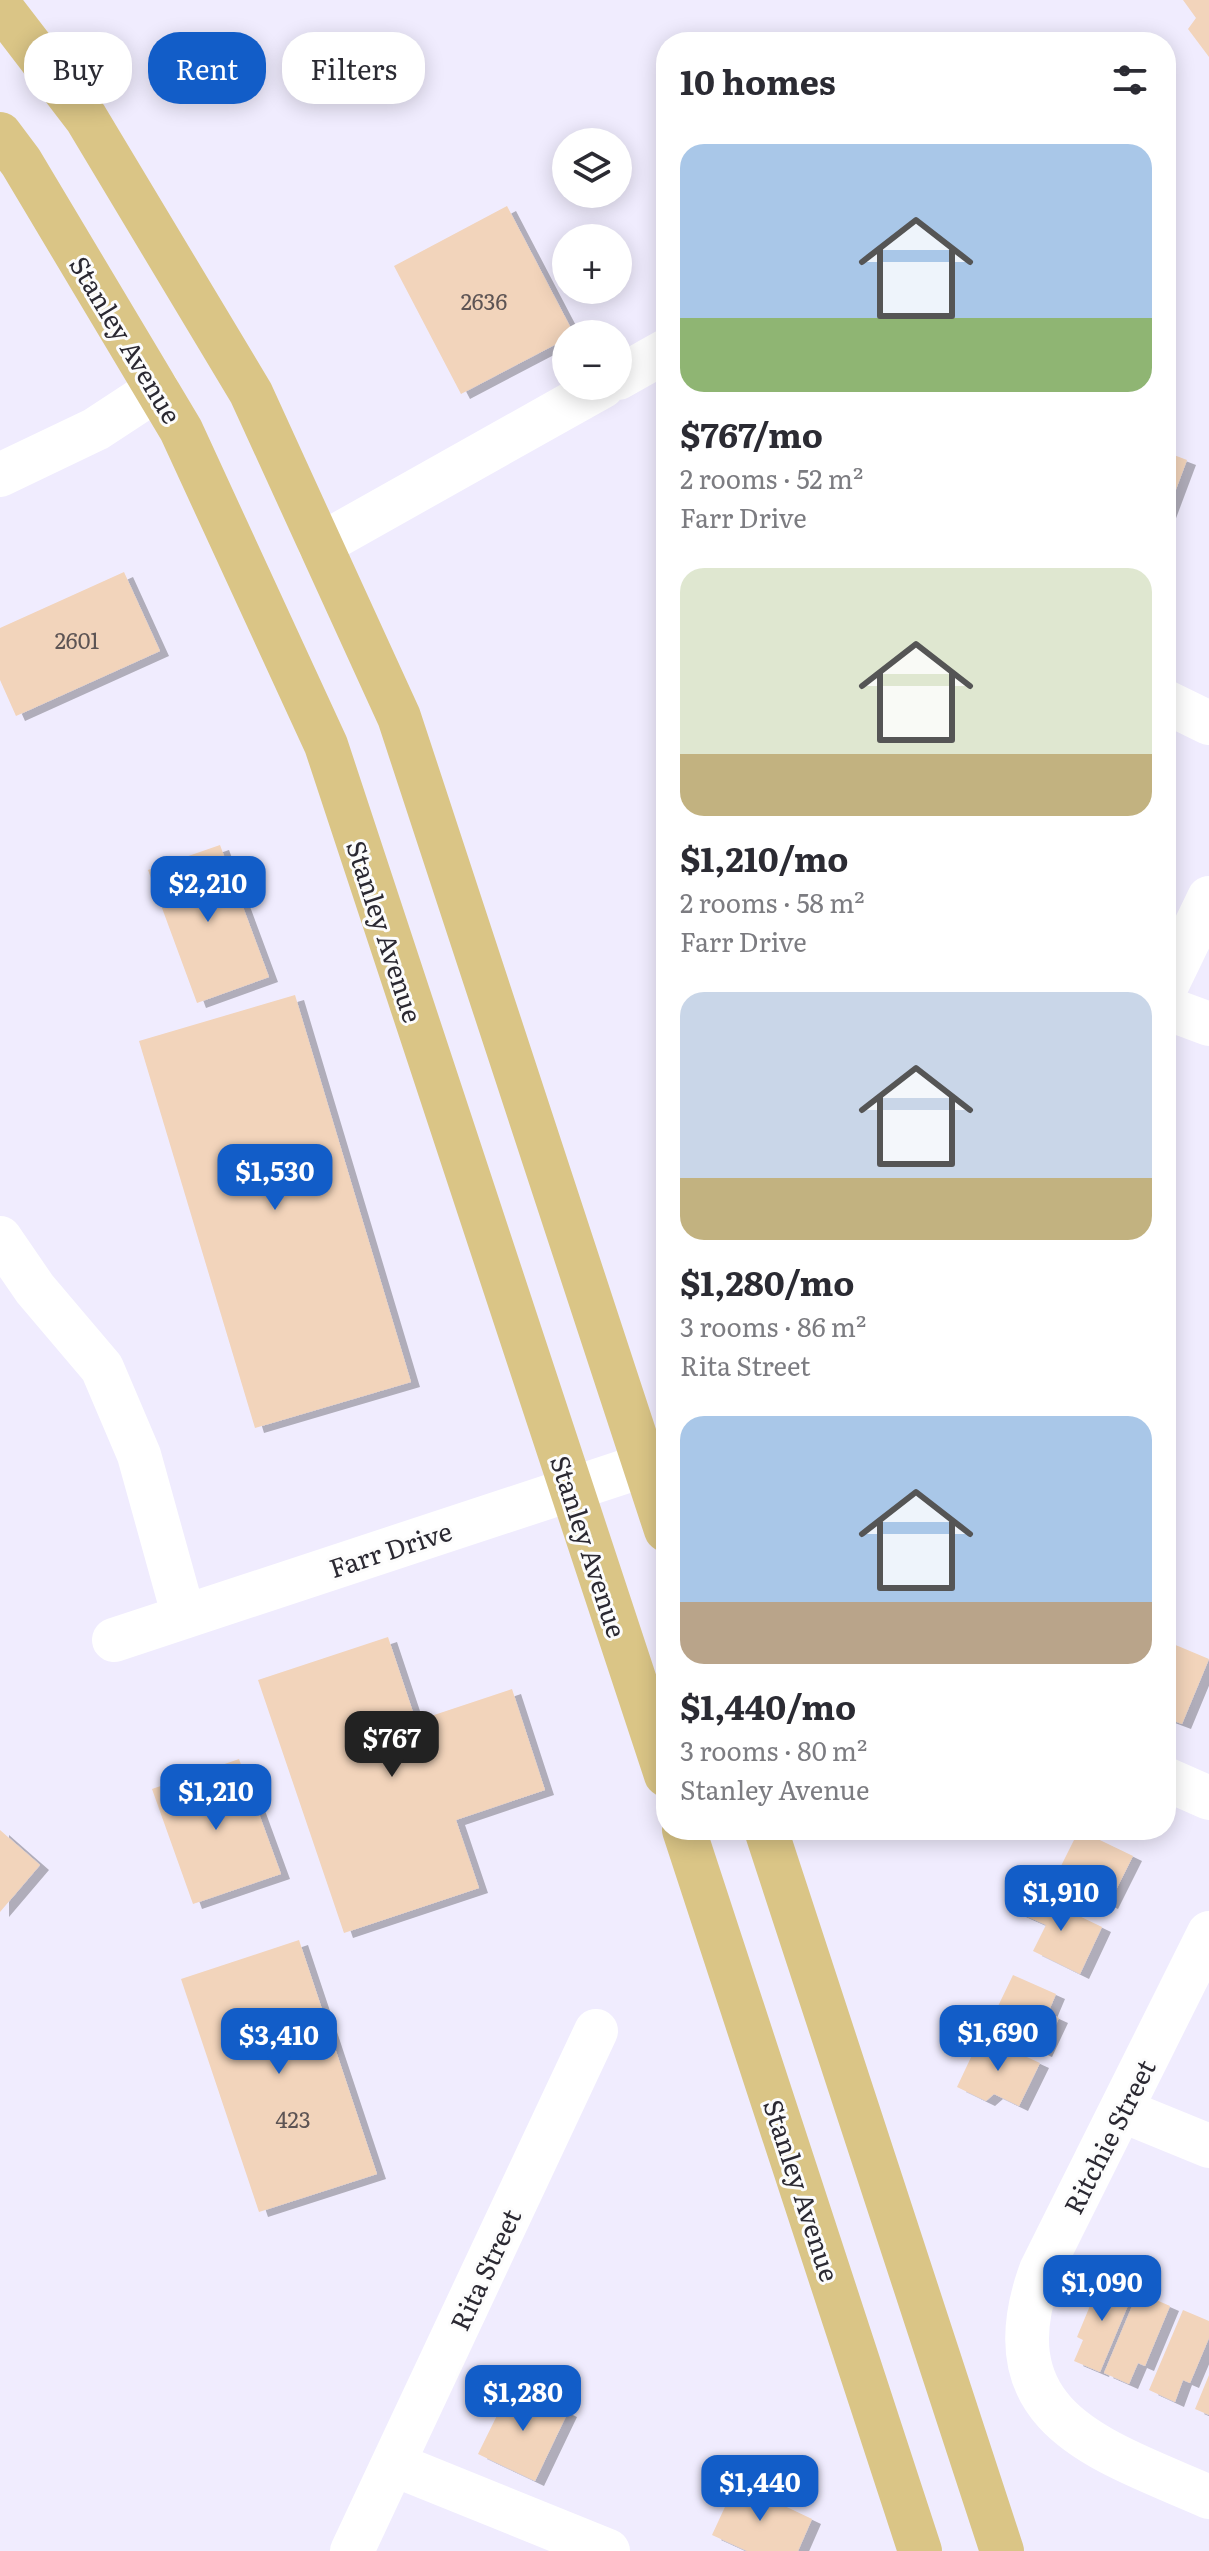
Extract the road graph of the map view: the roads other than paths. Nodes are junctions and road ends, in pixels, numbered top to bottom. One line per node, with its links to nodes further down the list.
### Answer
1 (13, 8): 8 (main road)
2 (0, 134): 5 (main road, Stanley Avenue)
3 (656, 357): 4 (street)
4 (632, 370)
5 (157, 389): 7 (street); 15 (main road, Stanley Avenue)
6 (578, 400): 8 (street)
7 (0, 475)
8 (320, 545): 14 (main road)
9 (1209, 898): 10 (street)
10 (1176, 966)
11 (1176, 1012): 12 (street)
12 (1209, 1024)
13 (0, 1238): 16 (street)
14 (655, 1461): 15 (street, Farr Drive)
15 (570, 1488): 16 (street, Farr Drive); 18 (main road, Stanley Avenue)
16 (184, 1617): 17 (street, Farr Drive)
17 (114, 1640)
18 (656, 1745)
19 (1176, 1783): 20 (street)
20 (1209, 1798)
21 (687, 1840): 31 (main road, Stanley Avenue)
22 (769, 1840): 32 (main road)
23 (1209, 1933): 25 (street, Ritchie Street)
24 (596, 2031): 27 (street, Rita Street)
25 (1121, 2110): 26 (street); 28 (street, Ritchie Street)
26 (1209, 2146)
27 (393, 2464): 29 (street, Rita Street); 30 (street)
28 (1209, 2497)
29 (352, 2551)
30 (608, 2551)
31 (920, 2551)
32 (1002, 2551)

